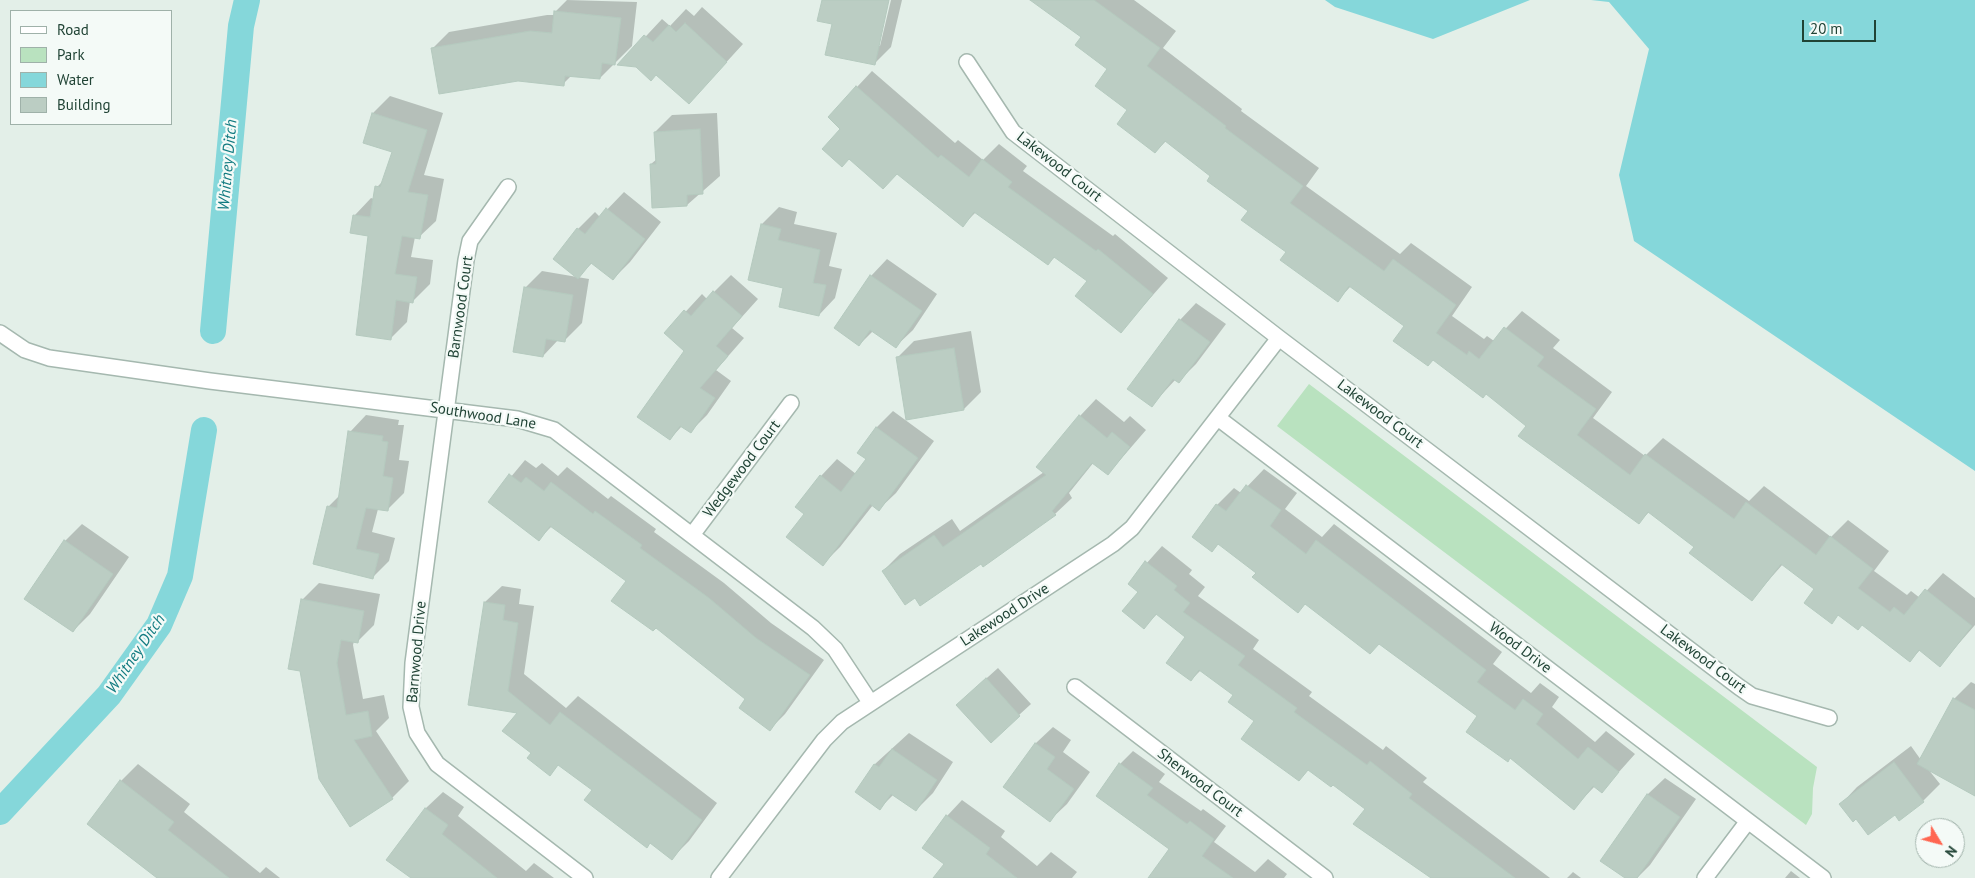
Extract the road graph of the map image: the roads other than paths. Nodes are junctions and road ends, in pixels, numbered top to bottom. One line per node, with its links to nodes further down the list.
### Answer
1 (967, 62): 4 (street, Lakewood Court)
2 (508, 188): 6 (street, Barnwood Court)
3 (0, 334): 6 (street, Southwood Lane)
4 (1279, 338): 7 (street, Lakewood Drive); 11 (street, Lakewood Court)
5 (791, 403): 8 (street, Wedgewood Court)
6 (447, 409): 8 (street, Southwood Lane); 13 (street, Barnwood Drive)
7 (1218, 418): 10 (street, Lakewood Drive); 12 (street, Wood Drive)
8 (692, 535): 10 (street, Southwood Lane)
9 (1075, 687): 15 (street, Sherwood Court)
10 (870, 702): 14 (street, Lakewood Drive)
11 (1829, 718)
12 (1748, 821): 16 (street); 17 (street, Wood Drive)
13 (585, 878)
14 (719, 878)
15 (1325, 878)
16 (1705, 878)
17 (1823, 878)

